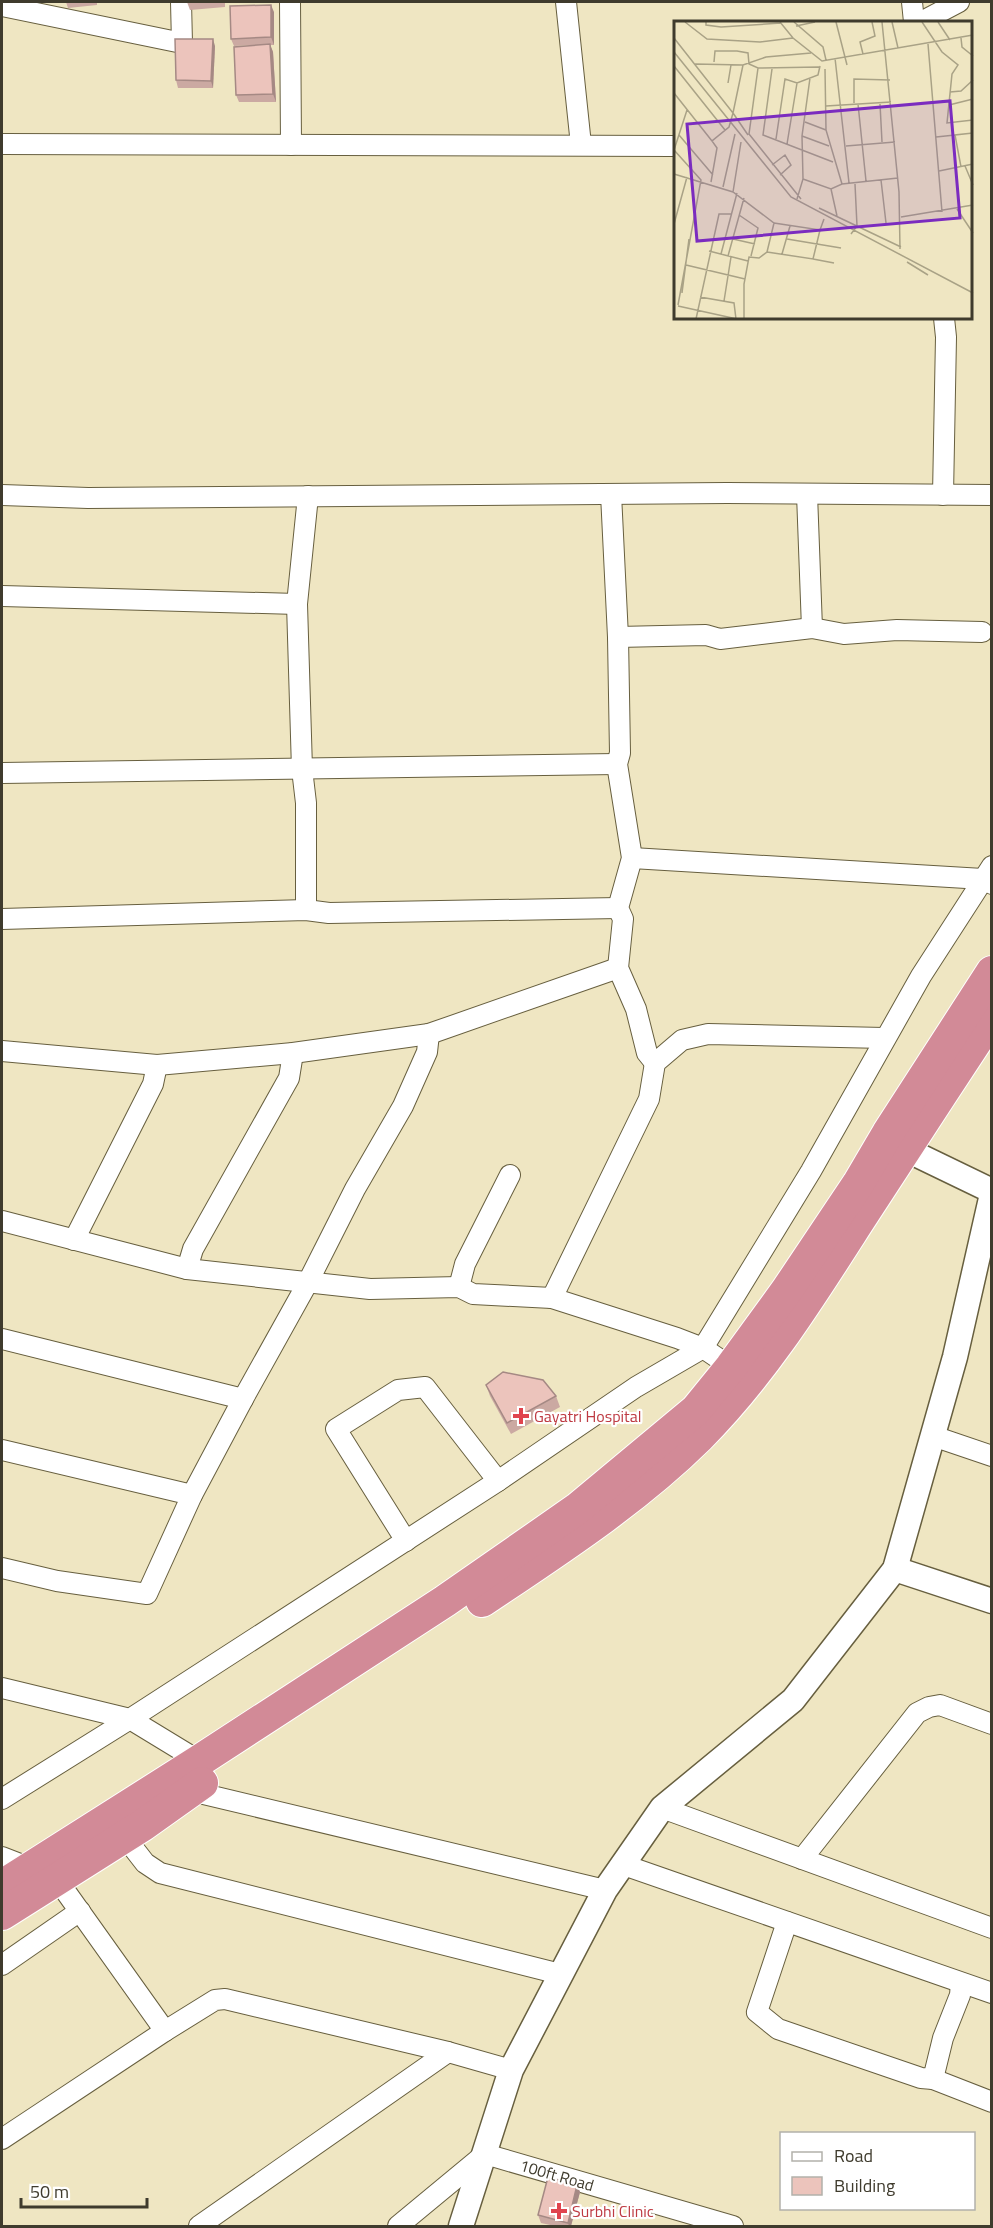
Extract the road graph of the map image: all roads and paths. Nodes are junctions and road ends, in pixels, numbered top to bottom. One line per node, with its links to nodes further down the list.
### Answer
1 (181, 2): 7 (street)
2 (290, 2): 11 (street)
3 (566, 2): 12 (street)
4 (912, 2): 8 (street)
5 (959, 2): 9 (street)
6 (2, 6): 7 (street)
7 (34, 7)
8 (914, 21)
9 (923, 21)
10 (2, 144): 11 (street)
11 (291, 145): 12 (street)
12 (581, 145): 13 (street)
13 (674, 146)
14 (944, 320): 18 (street)
15 (611, 494): 16 (street); 20 (street); 25 (street)
16 (807, 494): 18 (street); 23 (street)
17 (2, 495): 20 (street)
18 (943, 495): 19 (street)
19 (992, 495)
20 (308, 496): 22 (street)
21 (2, 596): 22 (street)
22 (297, 604): 27 (street)
23 (812, 628): 24 (street); 25 (street)
24 (981, 632)
25 (618, 637): 26 (street)
26 (617, 764): 27 (street); 29 (street)
27 (302, 769): 28 (street); 32 (street)
28 (2, 774)
29 (632, 858): 30 (street); 31 (street)
30 (989, 876): 38 (street)
31 (618, 908): 32 (street); 34 (street)
32 (306, 910): 33 (street)
33 (2, 919)
34 (618, 968): 37 (street); 41 (street)
35 (992, 972): 54 (highway)
36 (992, 1017): 43 (highway)
37 (429, 1034): 40 (street); 49 (street)
38 (884, 1038): 41 (street); 53 (street)
39 (2, 1051): 42 (street)
40 (292, 1053): 42 (street); 48 (street)
41 (655, 1063): 51 (street)
42 (157, 1065): 47 (street)
43 (905, 1149): 45 (street); 69 (highway)
44 (510, 1175): 50 (street)
45 (992, 1193): 56 (street)
46 (2, 1221): 47 (street)
47 (74, 1240): 48 (street)
48 (187, 1269): 49 (street)
49 (307, 1284): 50 (street); 55 (street)
50 (459, 1287): 51 (street)
51 (552, 1298): 53 (street)
52 (2, 1339): 55 (street)
53 (703, 1348): 54 (street); 59 (street)
54 (731, 1367): 68 (highway)
55 (243, 1400): 60 (street)
56 (933, 1436): 58 (street); 63 (street)
57 (2, 1450): 60 (street)
58 (992, 1456)
59 (498, 1481): 61 (street); 61 (street)
60 (192, 1495): 62 (street)
61 (406, 1541): 66 (street)
62 (2, 1568)
63 (895, 1569): 64 (street); 71 (street)
64 (992, 1601)
65 (2, 1688): 66 (street)
66 (130, 1719): 68 (street); 70 (street)
67 (992, 1724): 73 (street)
68 (199, 1761): 75 (highway)
69 (191, 1791): 72 (highway); 77 (street)
70 (2, 1800)
71 (662, 1808): 73 (street); 74 (street)
72 (124, 1836): 75 (highway); 83 (street)
73 (802, 1859): 81 (street)
74 (621, 1864): 77 (street); 80 (street)
75 (29, 1867): 76 (highway); 78 (street); 79 (highway)
76 (2, 1886)
77 (605, 1890): 83 (street)
78 (80, 1911): 82 (street); 86 (street)
79 (2, 1914)
80 (787, 1922): 84 (street); 89 (street)
81 (992, 1928)
82 (2, 1965)
83 (560, 1974): 88 (street)
84 (961, 1983): 85 (street); 89 (street)
85 (992, 1993)
86 (165, 2031): 87 (street); 91 (street)
87 (448, 2052): 88 (street); 93 (street)
88 (511, 2070): 92 (street)
89 (933, 2079): 90 (street)
90 (992, 2102)
91 (2, 2139)
92 (485, 2154): 94 (street); 95 (street); 96 (street, 100ft Road)
93 (199, 2226)
94 (398, 2226)
95 (461, 2226)
96 (733, 2226)

